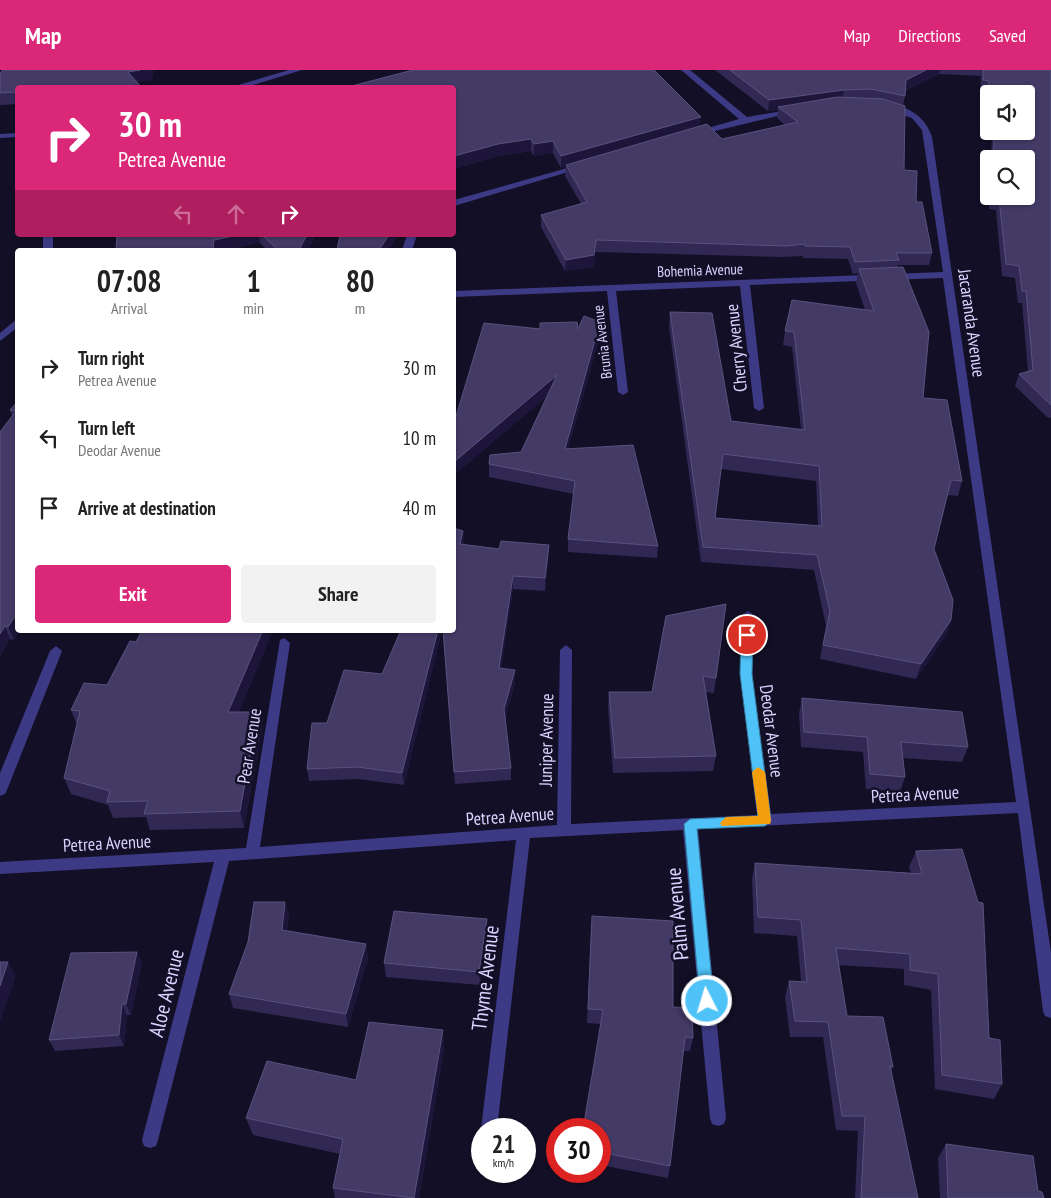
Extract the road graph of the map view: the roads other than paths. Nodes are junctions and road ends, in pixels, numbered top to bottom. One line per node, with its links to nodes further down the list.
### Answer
1 (298, 70): 3 (street)
2 (685, 70): 6 (street)
3 (243, 85)
4 (882, 106): 12 (street, Jacaranda Avenue)
5 (805, 108): 6 (street)
6 (745, 120): 9 (street)
7 (15, 135): 8 (street)
8 (0, 136)
9 (688, 137)
10 (592, 164): 11 (street)
11 (456, 202)
12 (947, 275): 13 (street, Bohemia Avenue); 25 (street, Jacaranda Avenue)
13 (745, 284): 14 (street, Bohemia Avenue); 19 (street, Cherry Avenue)
14 (611, 288): 15 (street, Bohemia Avenue); 18 (street, Brunia Avenue)
15 (456, 294)
16 (15, 324): 17 (street)
17 (0, 338)
18 (622, 392)
19 (759, 408)
20 (748, 616): 26 (street, Deodar Avenue)
21 (284, 643): 30 (street, Pear Avenue)
22 (566, 650): 28 (street, Juniper Avenue)
23 (56, 651): 24 (street)
24 (0, 790)
25 (1024, 807): 26 (street, Petrea Avenue); 33 (street, Jacaranda Avenue)
26 (765, 821): 27 (street, Petrea Avenue)
27 (690, 824): 28 (street, Petrea Avenue); 35 (street, Palm Avenue)
28 (564, 830): 29 (street, Petrea Avenue)
29 (524, 833): 30 (street, Petrea Avenue); 34 (street, Thyme Avenue)
30 (252, 854): 31 (street, Petrea Avenue)
31 (223, 856): 32 (street, Petrea Avenue); 36 (street, Aloe Avenue)
32 (0, 868)
33 (1051, 1011)
34 (490, 1118)
35 (718, 1118)
36 (150, 1140)

